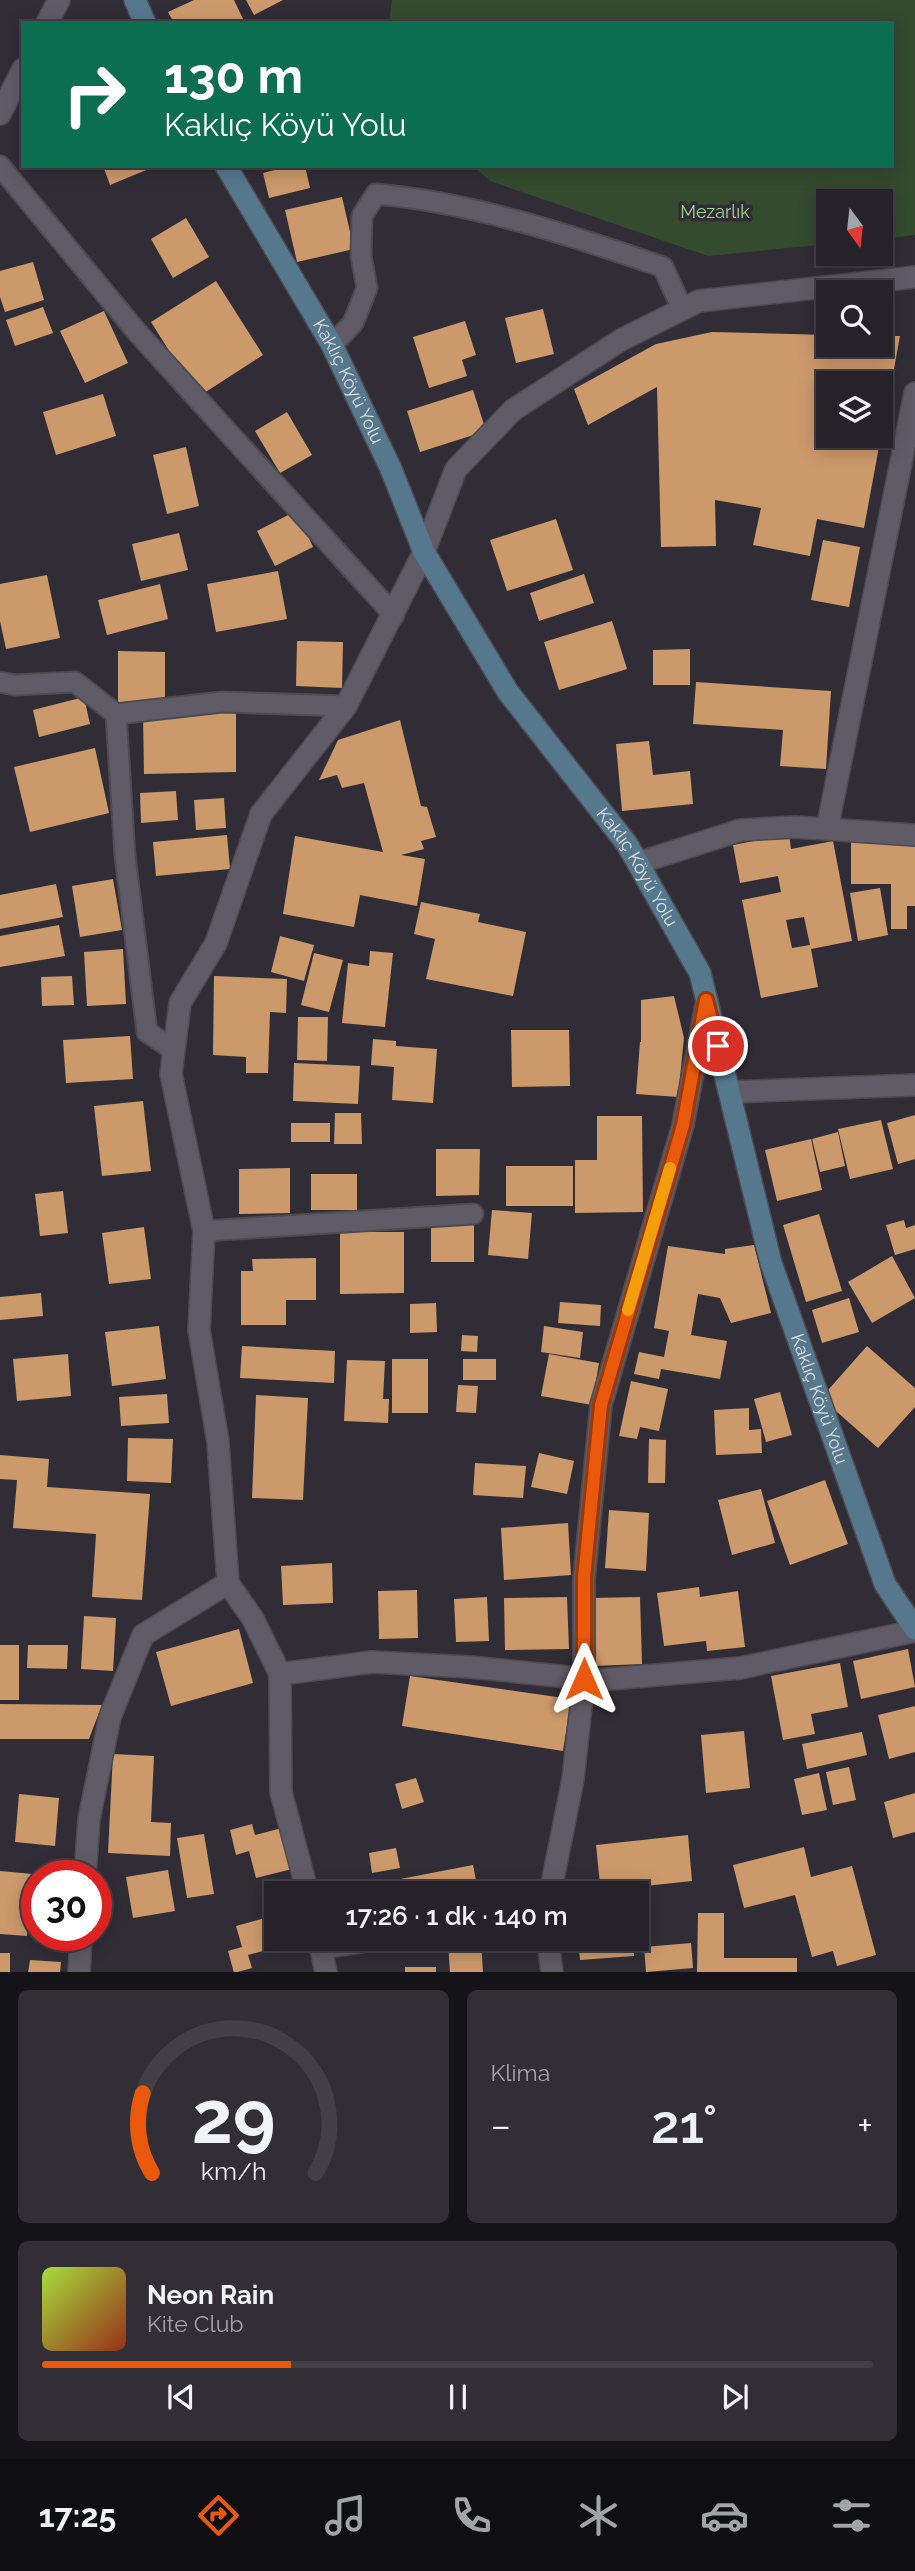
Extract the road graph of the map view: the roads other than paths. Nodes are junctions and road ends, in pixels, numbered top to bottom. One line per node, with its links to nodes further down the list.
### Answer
1 (59, 0): 3 (street)
2 (135, 0): 4 (street)
3 (48, 21)
4 (144, 21)
5 (21, 73): 6 (street)
6 (0, 114)
7 (0, 166): 14 (lane)
8 (227, 168): 11 (street, Kaklıç Köyü Yolu)
9 (915, 277): 10 (street)
10 (682, 309): 11 (lane); 13 (street)
11 (332, 345): 13 (street, Kaklıç Köyü Yolu)
12 (915, 394): 18 (street)
13 (424, 552): 14 (street); 20 (street, Kaklıç Köyü Yolu)
14 (394, 615): 16 (street)
15 (0, 682): 17 (lane)
16 (346, 706): 17 (lane); 22 (street)
17 (117, 714): 22 (lane)
18 (827, 829): 19 (street); 20 (street)
19 (915, 835)
20 (638, 863): 21 (street, Kaklıç Köyü Yolu)
21 (706, 1000): 24 (street, Kaklıç Köyü Yolu); 30 (street)
22 (174, 1050): 26 (street)
23 (915, 1086): 24 (street)
24 (730, 1092): 28 (street, Kaklıç Köyü Yolu)
25 (473, 1213): 26 (lane)
26 (204, 1231): 27 (street)
27 (228, 1583): 29 (street); 31 (street)
28 (915, 1630): 30 (street)
29 (280, 1674): 30 (street); 32 (street)
30 (584, 1679): 33 (street)
31 (86, 1860)
32 (305, 1881)
33 (553, 1881)
34 (80, 1951): 37 (street)
35 (322, 1951): 38 (street)
36 (549, 1951): 39 (street)
37 (79, 1972)
38 (326, 1972)
39 (552, 1972)

